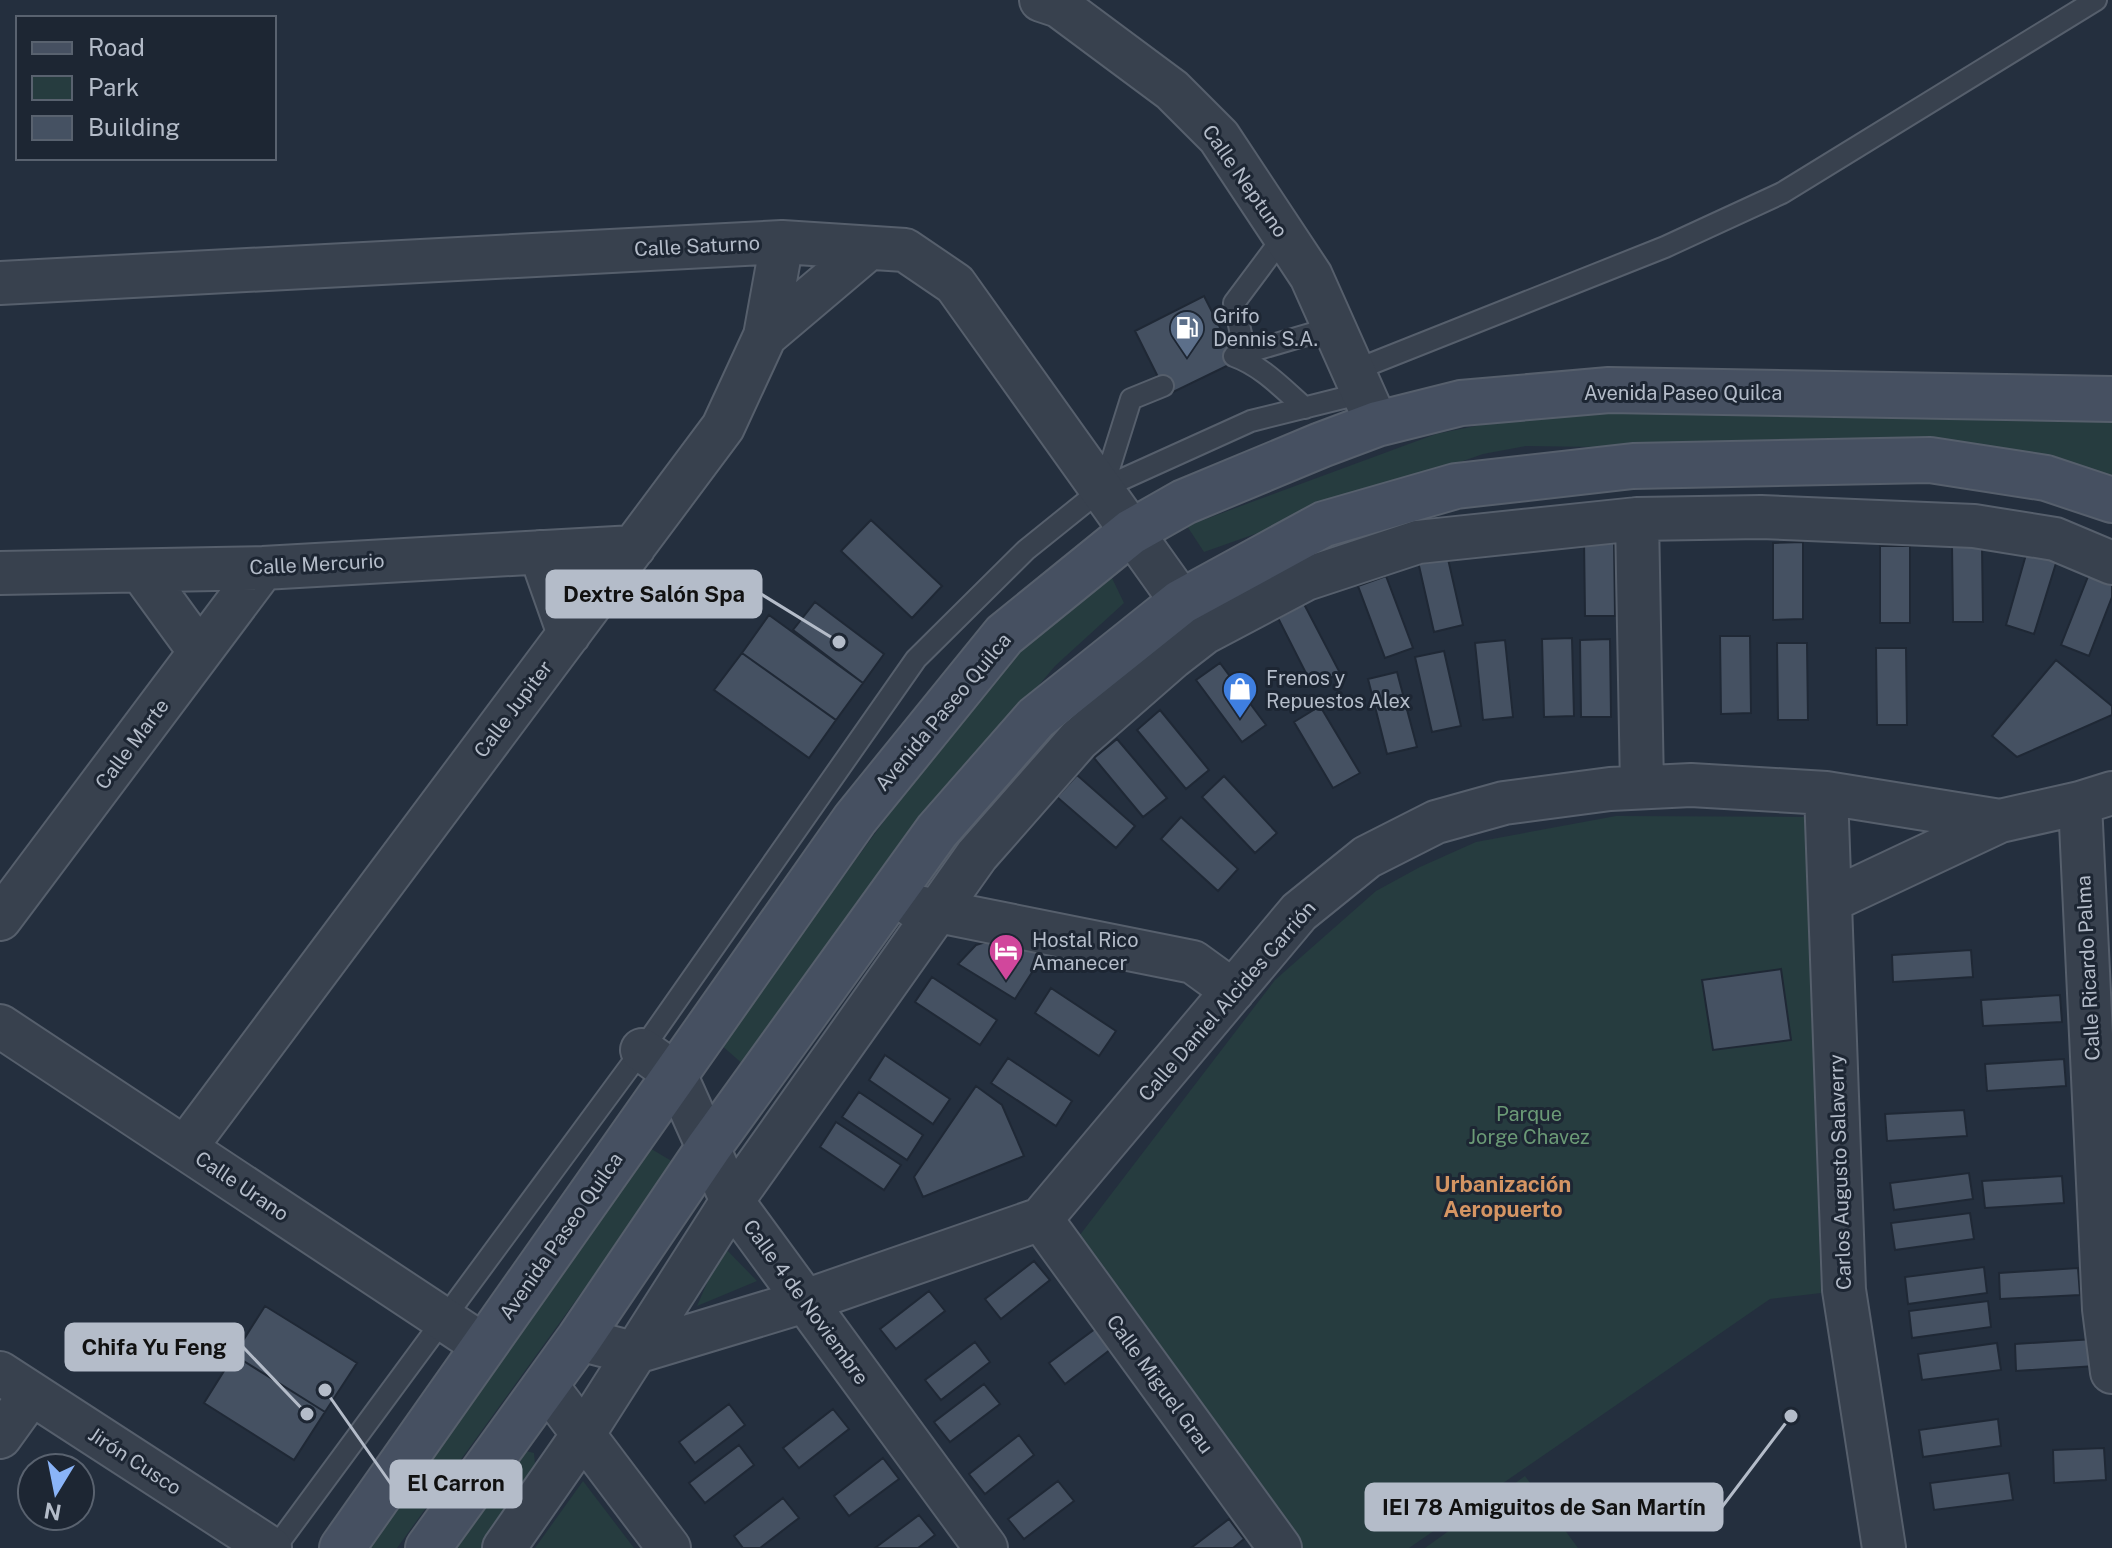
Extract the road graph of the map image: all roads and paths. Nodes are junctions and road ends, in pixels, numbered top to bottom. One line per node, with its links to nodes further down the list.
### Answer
1 (2096, 0): 11 (lane)
2 (1053, 2): 3 (street, Calle Neptuno)
3 (1284, 236): 7 (street, Calle Neptuno); 9 (lane)
4 (782, 242): 5 (street, Calle Saturno); 6 (street, Calle Saturno); 8 (street, Calle Jupiter)
5 (869, 248): 8 (street); 14 (street, Calle Saturno)
6 (0, 283)
7 (1334, 327): 9 (lane); 11 (street, Calle Neptuno)
8 (765, 336): 18 (street, Calle Jupiter)
9 (1242, 356): 13 (lane)
10 (1163, 386): 14 (lane)
11 (1364, 396): 12 (main road, Avenida Paseo Quilca); 13 (lane); 17 (main road, Avenida Paseo Quilca)
12 (2112, 399)
13 (1305, 408): 14 (lane)
14 (1103, 488): 17 (street, Calle Saturno); 37 (lane)
15 (2112, 500): 24 (main road)
16 (1637, 519): 20 (street); 24 (street); 27 (street)
17 (1131, 532): 24 (street, Calle Saturno); 37 (main road, Avenida Paseo Quilca)
18 (634, 547): 19 (street, Calle Mercurio); 25 (street, Calle Jupiter)
19 (540, 552): 21 (street, Calle Mercurio); 25 (street)
20 (2112, 563)
21 (263, 568): 22 (street, Calle Mercurio); 26 (street, Calle Marte)
22 (141, 571): 23 (street, Calle Mercurio); 26 (street)
23 (0, 573)
24 (1192, 618): 31 (main road); 33 (street)
25 (569, 634): 39 (street, Calle Jupiter)
26 (200, 652): 34 (street, Calle Marte)
27 (1642, 787): 28 (street, Calle Daniel Alcides Carrión); 35 (street, Calle Daniel Alcides Carrión)
28 (1826, 793): 30 (street, Calle Daniel Alcides Carrión); 32 (street, Carlos Augusto Salaverry)
29 (2096, 798): 30 (street, Calle Daniel Alcides Carrión); 47 (street, Calle Ricardo Palma)
30 (2000, 821): 32 (street)
31 (888, 900): 33 (street); 38 (main road)
32 (1830, 901): 59 (street, Carlos Augusto Salaverry)
33 (936, 912): 35 (street); 40 (street)
34 (0, 919)
35 (1233, 991): 41 (street, Calle Daniel Alcides Carrión)
36 (0, 1026): 39 (street, Calle Urano)
37 (659, 1062): 38 (street, Calle 4 de Noviembre); 43 (lane); 45 (main road, Avenida Paseo Quilca)
38 (709, 1147): 40 (street, Calle 4 de Noviembre); 44 (main road)
39 (185, 1148): 43 (street, Calle Urano)
40 (732, 1201): 42 (street, Calle 4 de Noviembre); 46 (street)
41 (1041, 1219): 42 (street); 58 (street, Calle Miguel Grau)
42 (805, 1301): 46 (street); 57 (street, Calle 4 de Noviembre)
43 (444, 1319): 45 (street, Calle Urano); 52 (lane)
44 (579, 1339): 46 (street); 49 (main road)
45 (484, 1346): 53 (main road, Avenida Paseo Quilca)
46 (633, 1353): 50 (street)
47 (2112, 1372)
48 (16, 1383): 51 (street); 52 (street, Jirón Cusco)
49 (546, 1385): 50 (street); 54 (main road)
50 (584, 1433): 55 (street); 56 (street)
51 (0, 1437)
52 (272, 1548)
53 (342, 1548)
54 (428, 1548)
55 (504, 1548)
56 (669, 1548)
57 (986, 1548)
58 (1280, 1548)
59 (1884, 1548)

